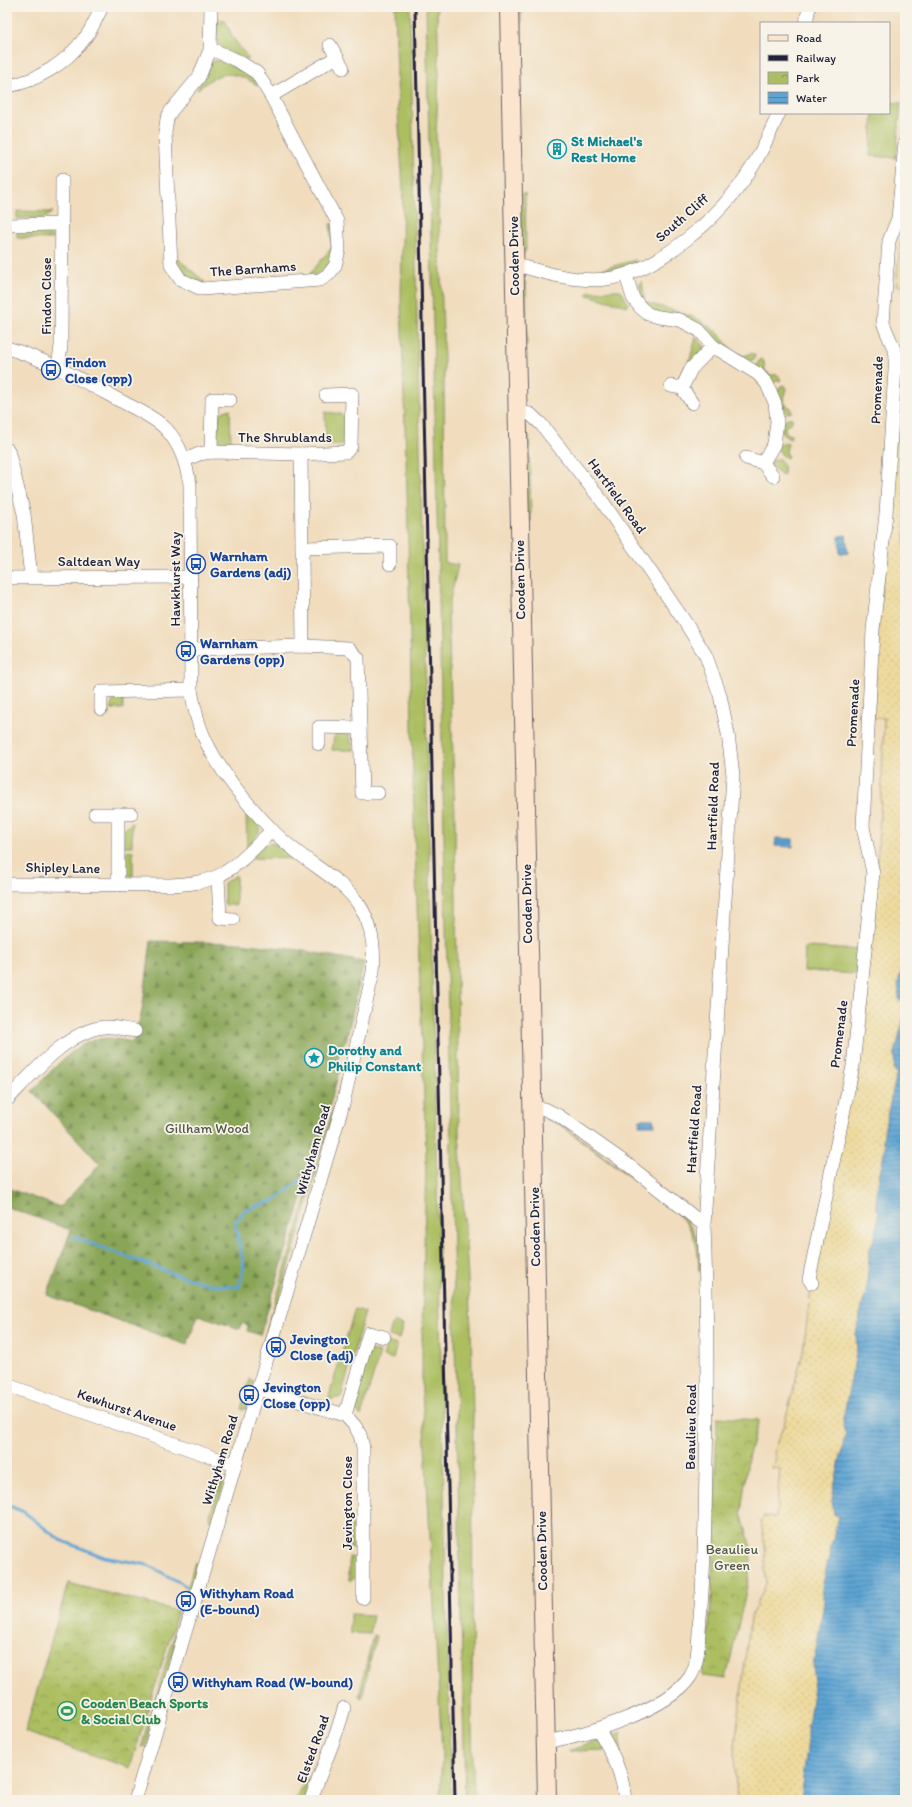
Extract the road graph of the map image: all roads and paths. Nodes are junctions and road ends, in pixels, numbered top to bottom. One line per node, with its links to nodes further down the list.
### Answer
1 (102, 7): 8 (street)
2 (211, 7): 7 (street, The Barnhams)
3 (509, 7): 17 (main road, Cooden Drive)
4 (809, 7): 5 (street)
5 (806, 22)
6 (330, 45): 9 (street)
7 (210, 50): 9 (street, The Barnhams); 9 (street, The Barnhams)
8 (7, 86)
9 (271, 96)
10 (779, 114): 18 (street, South Cliff)
11 (905, 143): 58 (street, Promenade)
12 (62, 180): 14 (street, Findon Close)
13 (8, 213): 15 (street)
14 (62, 224): 15 (street); 21 (street, Findon Close)
15 (7, 225): 16 (street)
16 (7, 232)
17 (514, 264): 18 (street, South Cliff); 25 (main road, Cooden Drive)
18 (626, 275): 19 (street)
19 (713, 346): 24 (street); 31 (street)
20 (7, 348): 21 (street, Hawkhurst Way)
21 (58, 367): 30 (street, Hawkhurst Way)
22 (326, 395): 27 (street, The Shrublands)
23 (230, 400): 26 (street)
24 (692, 403)
25 (516, 412): 56 (main road, Cooden Drive); 57 (street, Hartfield Road)
26 (211, 452): 27 (street, The Shrublands); 30 (street, The Shrublands)
27 (301, 454): 33 (street)
28 (8, 458): 35 (street)
29 (746, 458): 31 (street)
30 (185, 460): 36 (street, Hawkhurst Way)
31 (764, 463): 32 (street)
32 (773, 476)
33 (303, 548): 34 (street); 38 (street)
34 (390, 564)
35 (31, 577): 36 (street, Saltdean Way); 37 (street, Saltdean Way)
36 (191, 577): 39 (street, Hawkhurst Way)
37 (7, 578)
38 (303, 646): 39 (street); 42 (street)
39 (192, 649): 40 (street, Hawkhurst Way)
40 (191, 690): 41 (street); 48 (street, Hawkhurst Way)
41 (101, 709)
42 (360, 728): 43 (street); 44 (street)
43 (319, 744)
44 (378, 793)
45 (95, 814): 46 (street)
46 (118, 814): 47 (street); 51 (street, Shipley Lane)
47 (131, 814)
48 (272, 830): 49 (street, Shipley Lane); 54 (street, Hawkhurst Way)
49 (218, 877): 51 (street, Shipley Lane); 52 (street)
50 (7, 884): 51 (street, Shipley Lane)
51 (118, 885)
52 (233, 919)
53 (135, 1031): 55 (street)
54 (359, 1037): 61 (street, Withyham Road)
55 (7, 1100)
56 (532, 1108): 57 (street); 67 (main road, Cooden Drive)
57 (704, 1225): 66 (street, Beaulieu Road)
58 (812, 1283)
59 (384, 1337): 62 (street)
60 (7, 1385): 63 (street, Kewhurst Avenue)
61 (258, 1389): 62 (street); 63 (street, Withyham Road)
62 (345, 1415): 64 (street, Jevington Close)
63 (236, 1465): 68 (street, Withyham Road)
64 (363, 1598)
65 (344, 1708): 69 (street, Elsted Road)
66 (598, 1729): 67 (street, Beaulieu Road); 71 (street)
67 (546, 1742): 70 (main road, Cooden Drive)
68 (135, 1800)
69 (311, 1800)
70 (547, 1800)
71 (625, 1800)

